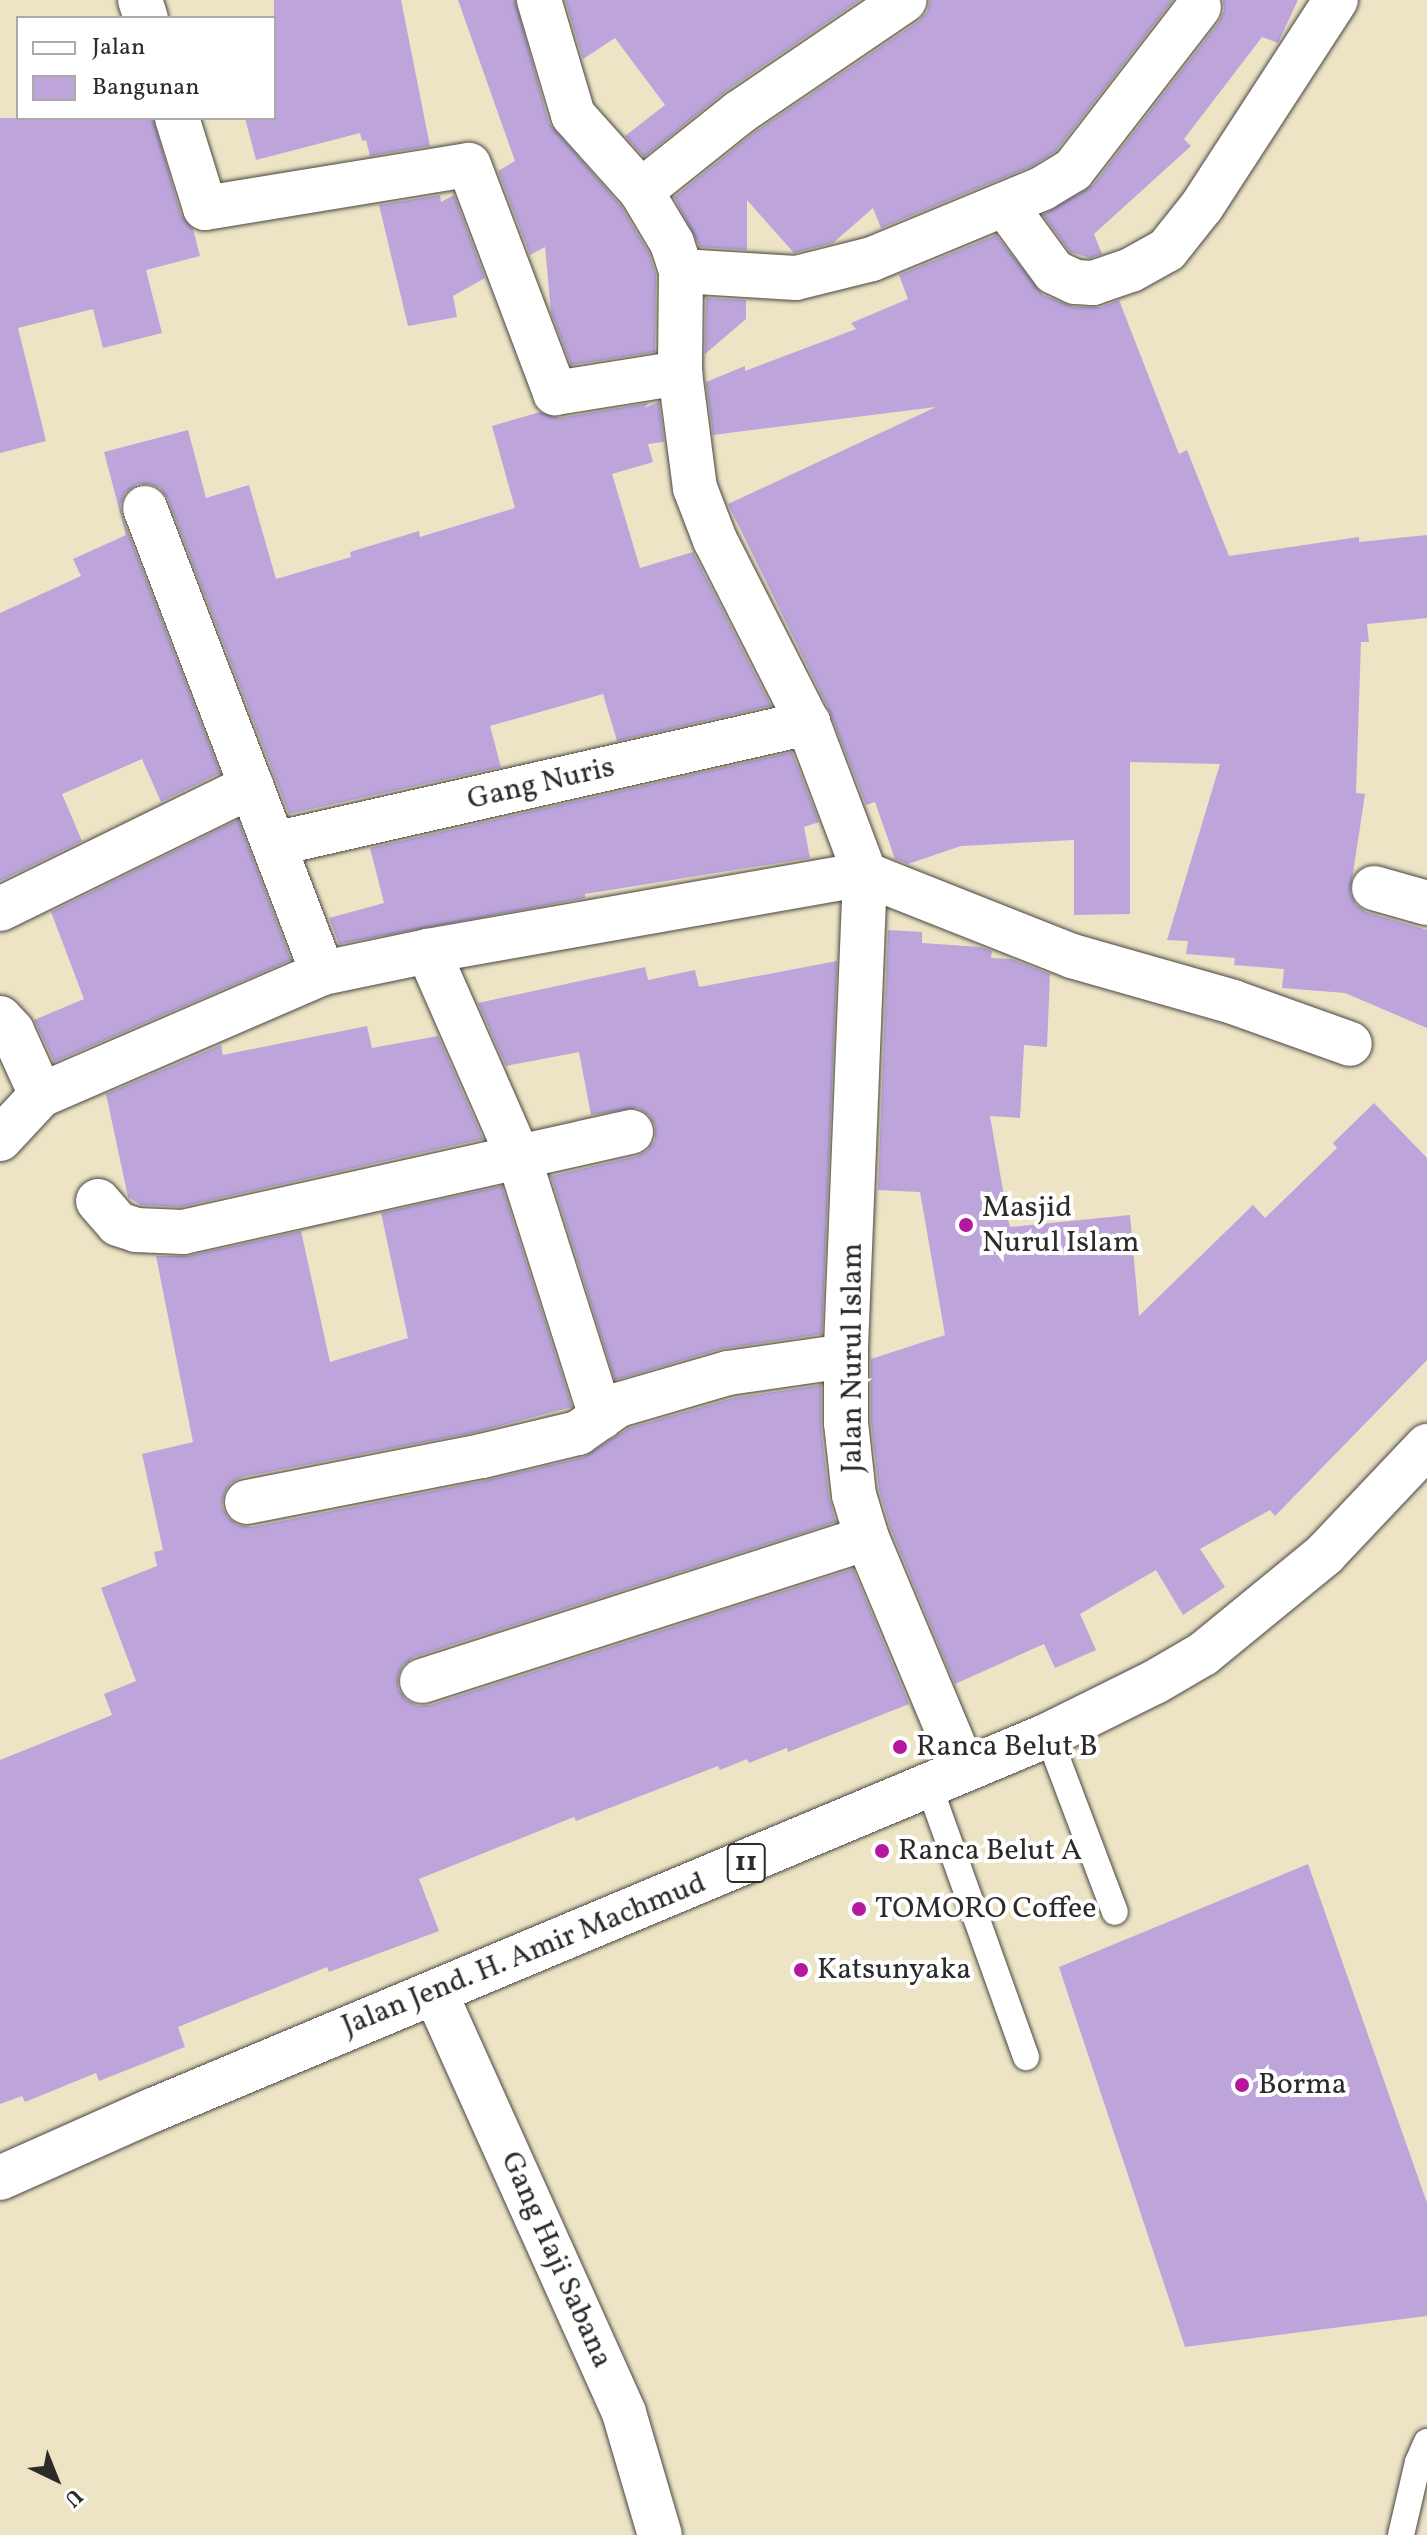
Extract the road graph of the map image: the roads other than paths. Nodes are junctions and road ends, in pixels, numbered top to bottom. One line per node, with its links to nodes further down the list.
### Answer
1 (539, 0): 6 (main road)
2 (905, 0): 6 (main road)
3 (1336, 0): 7 (main road)
4 (1199, 7): 7 (main road)
5 (178, 120): 9 (main road)
6 (641, 191): 8 (main road)
7 (1005, 205): 8 (main road)
8 (681, 271): 9 (main road)
9 (680, 373): 11 (main road)
10 (145, 508): 12 (main road)
11 (808, 723): 13 (main road, Gang Nuris); 15 (main road)
12 (251, 786): 13 (main road); 17 (main road)
13 (274, 844): 19 (main road)
14 (1374, 888): 16 (main road)
15 (865, 899): 18 (main road); 21 (main road); 27 (main road, Jalan Nurul Islam)
16 (1427, 903)
17 (0, 909)
18 (428, 951): 19 (main road); 25 (main road)
19 (323, 973): 22 (main road)
20 (0, 1018): 22 (main road)
21 (1350, 1044)
22 (41, 1095): 24 (main road)
23 (631, 1132): 25 (main road)
24 (0, 1139)
25 (519, 1158): 26 (main road); 28 (main road)
26 (98, 1201)
27 (846, 1356): 28 (main road); 31 (main road, Jalan Nurul Islam)
28 (601, 1417): 30 (main road)
29 (1421, 1465): 33 (main road, Jalan Jend. H. Amir Machmud / 11)
30 (247, 1502)
31 (867, 1538): 32 (main road); 34 (main road, Jalan Nurul Islam)
32 (422, 1681)
33 (1048, 1735): 34 (main road, Jalan Jend. H. Amir Machmud / 11); 35 (lane)
34 (946, 1778): 36 (main road, Jalan Jend. H. Amir Machmud / 11); 37 (lane)
35 (1115, 1912)
36 (435, 1992): 38 (main road, Jalan Jend. H. Amir Machmud / 11); 40 (main road, Gang Haji Sabana)
37 (1026, 2057)
38 (0, 2178)
39 (1427, 2442): 41 (lane)
40 (660, 2535)
41 (1401, 2535)

